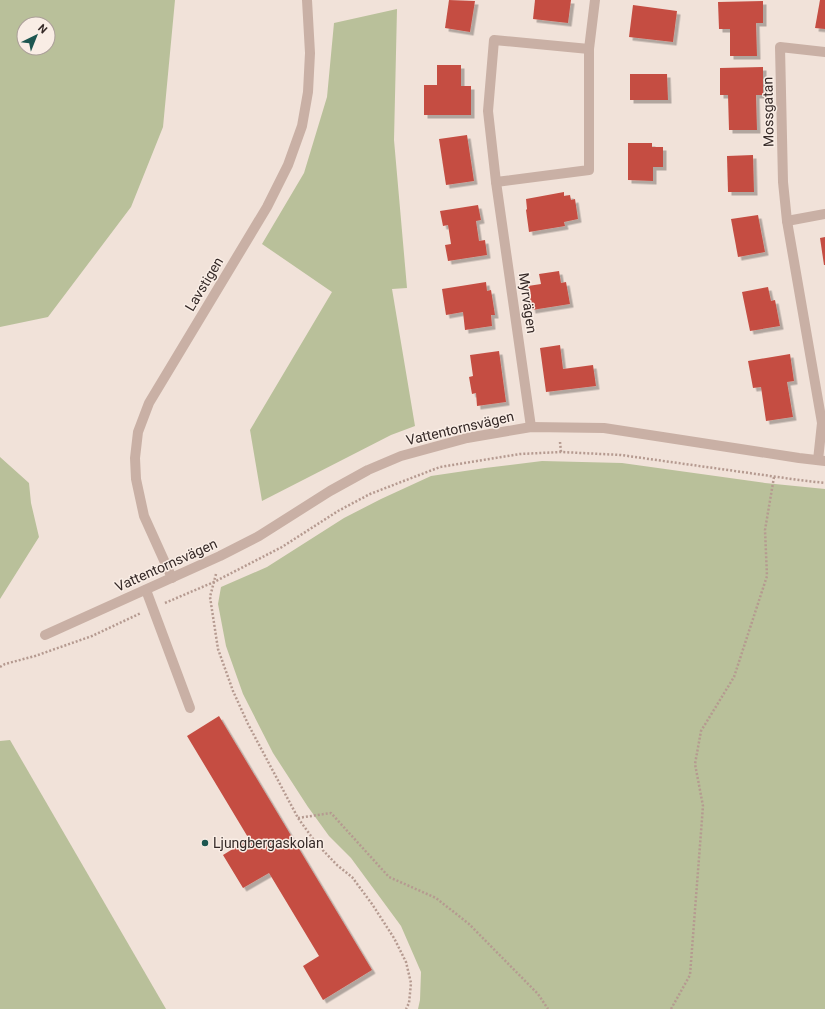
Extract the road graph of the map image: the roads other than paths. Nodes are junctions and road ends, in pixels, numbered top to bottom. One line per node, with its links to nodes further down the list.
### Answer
1 (307, 0): 10 (street, Lavstigen)
2 (595, 0): 3 (street)
3 (590, 49): 5 (street); 5 (street, Myrvägen)
4 (825, 52): 7 (street, Mossgatan)
5 (496, 182): 8 (street, Myrvägen)
6 (825, 214): 7 (street)
7 (787, 221): 9 (street, Mossgatan)
8 (531, 427): 9 (street, Vattentornsvägen); 10 (street, Vattentornsvägen)
9 (822, 461)
10 (172, 578): 11 (street, Vattentornsvägen)
11 (146, 590): 12 (street, Vattentornsvägen); 13 (street)
12 (45, 635)
13 (190, 708)

